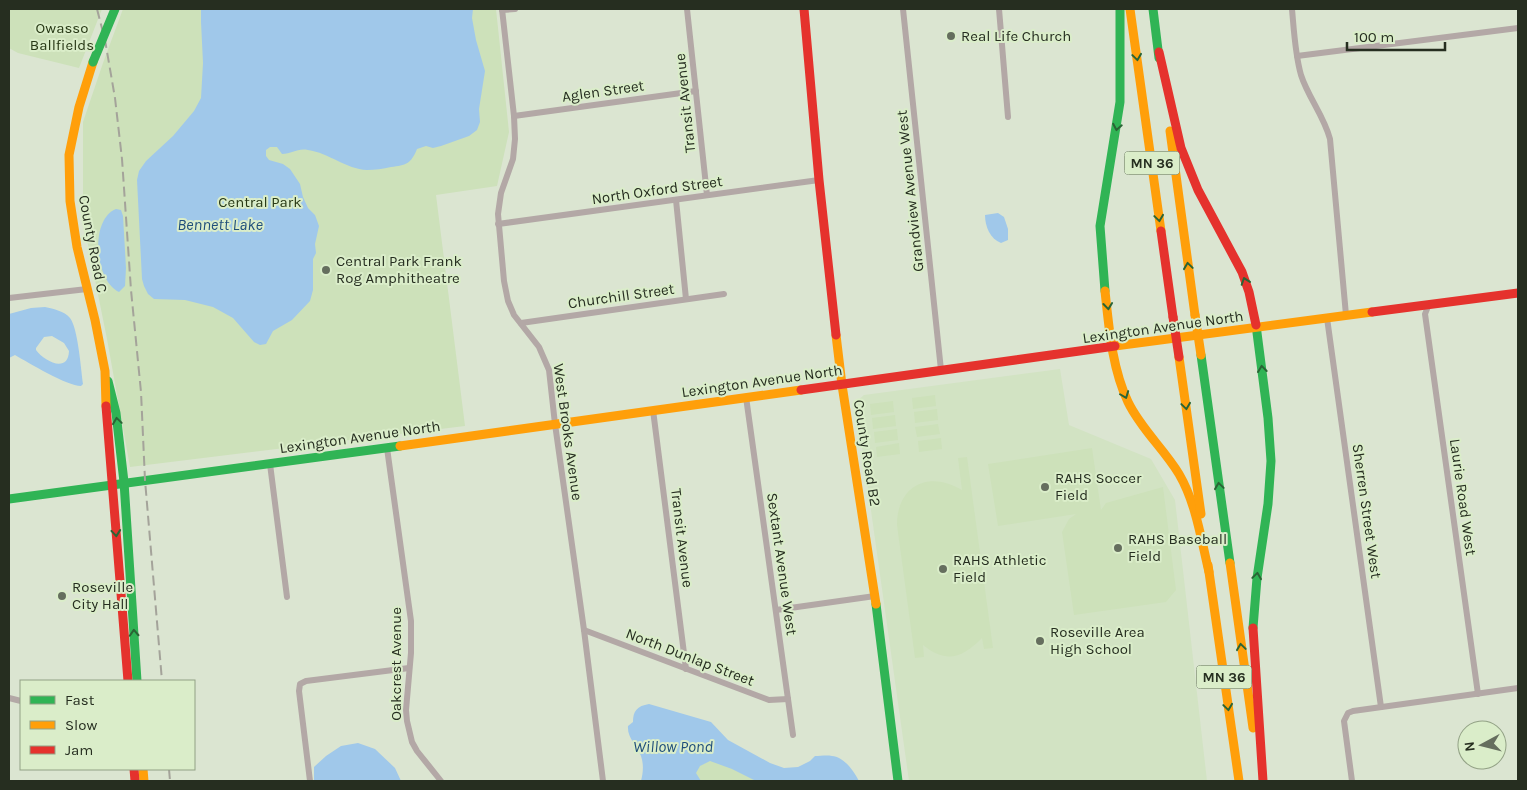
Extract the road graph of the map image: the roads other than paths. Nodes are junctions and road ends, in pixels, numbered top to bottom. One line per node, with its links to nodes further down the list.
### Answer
1 (115, 9): 22 (main road, County Road C, bridge)
2 (515, 9): 11 (street)
3 (687, 9): 15 (street, Transit Avenue)
4 (804, 9): 18 (main road, County Road B2)
5 (903, 9): 33 (street, Grandview Avenue West)
6 (999, 9): 17 (street)
7 (1120, 9): 32 (main road, one-way to 32)
8 (1130, 9): 44 (main road, MN 36, one-way to 44, bridge)
9 (1153, 9): 13 (main road, MN 36)
10 (1292, 9): 14 (street)
11 (502, 10): 16 (street, West Brooks Avenue)
12 (1518, 28): 14 (street)
13 (1158, 52): 31 (main road, one-way to 13); 63 (main road, MN 36, one-way to 13, bridge)
14 (1297, 56): 28 (street)
15 (696, 90): 16 (street, Aglen Street); 19 (street, Transit Avenue)
16 (514, 116): 21 (street, West Brooks Avenue)
17 (1008, 117)
18 (820, 180): 19 (street, North Oxford Street); 35 (main road, County Road B2)
19 (707, 195): 20 (street, North Oxford Street)
20 (676, 200): 21 (street, North Oxford Street); 26 (street)
21 (498, 224): 30 (street, West Brooks Avenue)
22 (87, 289): 25 (street); 34 (main road, County Road C)
23 (1518, 293): 27 (main road, Lexington Avenue North)
24 (724, 294): 26 (street, Churchill Street)
25 (9, 298)
26 (686, 298): 30 (street, Churchill Street)
27 (1429, 304): 28 (main road, Lexington Avenue North); 54 (street, Laurie Road West)
28 (1346, 315): 29 (main road, Lexington Avenue North)
29 (1328, 318): 31 (main road, Lexington Avenue North); 56 (street, Sherren Street West)
30 (521, 323): 38 (street, West Brooks Avenue)
31 (1257, 328): 32 (main road, Lexington Avenue North); 63 (main road, one-way to 31)
32 (1112, 348): 33 (main road, Lexington Avenue North); 44 (main road, one-way to 44)
33 (941, 370): 35 (main road, Lexington Avenue North)
34 (105, 371): 41 (main road, County Road C, one-way to 34); 42 (main road, County Road C)
35 (842, 385): 36 (main road, Lexington Avenue North); 45 (main road, County Road B2)
36 (746, 397): 37 (main road, Lexington Avenue North); 47 (street, Sextant Avenue West)
37 (653, 410): 38 (main road, Lexington Avenue North); 50 (street, Transit Avenue)
38 (555, 424): 39 (main road, Lexington Avenue North); 48 (street, West Brooks Avenue)
39 (387, 448): 40 (main road, Lexington Avenue North); 49 (street, Oakcrest Avenue)
40 (270, 464): 41 (main road, Lexington Avenue North); 46 (street)
41 (124, 482): 42 (main road, Lexington Avenue North); 52 (main road, County Road C, one-way to 41)
42 (112, 484): 43 (main road, Lexington Avenue North); 51 (main road, County Road C, one-way to 51)
43 (9, 498)
44 (1209, 572): 62 (main road, MN 36, one-way to 62)
45 (875, 596): 47 (street); 61 (main road, County Road B2)
46 (288, 597)
47 (776, 610): 55 (street, Sextant Avenue West)
48 (584, 630): 50 (street, North Dunlap Street); 60 (street, West Brooks Avenue)
49 (409, 668): 58 (street); 59 (street, Oakcrest Avenue)
50 (686, 669): 55 (street, North Dunlap Street)
51 (128, 680)
52 (137, 680)
53 (1518, 688): 54 (street)
54 (1478, 694): 56 (street)
55 (788, 699): 57 (street, Sextant Avenue West)
56 (1381, 707): 64 (street)
57 (793, 735)
58 (310, 781)
59 (441, 781)
60 (603, 781)
61 (898, 781)
62 (1239, 781)
63 (1262, 781)
64 (1352, 781)

